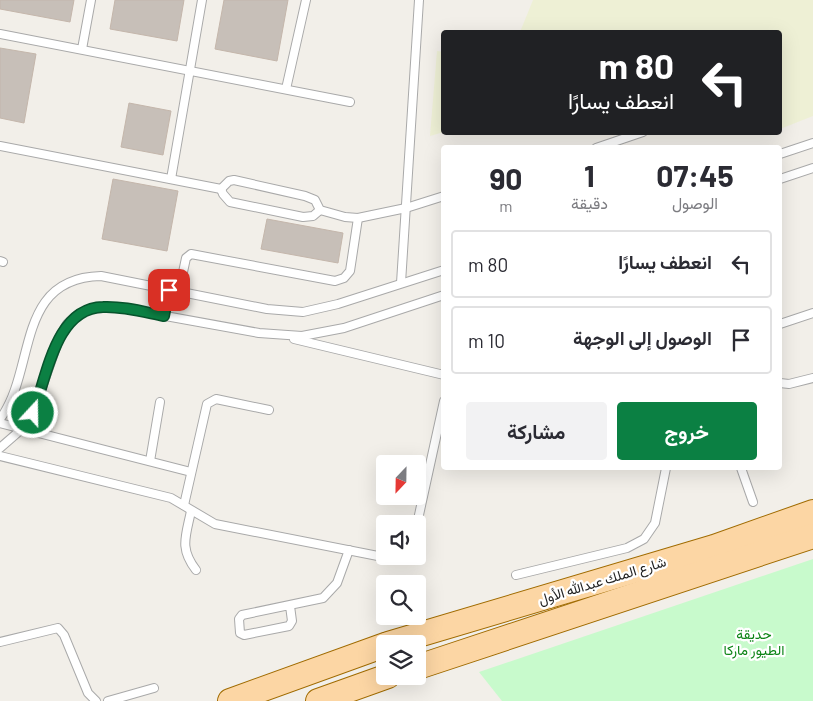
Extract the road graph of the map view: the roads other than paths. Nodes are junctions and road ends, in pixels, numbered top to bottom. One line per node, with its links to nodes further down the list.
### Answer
1 (92, 0): 6 (lane)
2 (202, 0): 7 (lane)
3 (306, 0): 8 (lane)
4 (420, 0): 20 (lane)
5 (0, 34): 6 (lane)
6 (82, 49): 7 (lane)
7 (188, 71): 8 (lane); 17 (lane)
8 (286, 89): 9 (lane)
9 (350, 102)
10 (635, 135): 12 (lane)
11 (813, 143): 14 (lane)
12 (605, 145)
13 (0, 146): 17 (lane)
14 (782, 153)
15 (813, 168): 16 (lane)
16 (782, 178)
17 (171, 179): 18 (lane)
18 (221, 189): 21 (lane); 21 (lane)
19 (441, 197): 20 (lane)
20 (406, 208): 22 (lane); 24 (lane)
21 (320, 210): 22 (lane)
22 (358, 218): 26 (lane)
23 (441, 271): 24 (lane)
24 (401, 283): 26 (lane)
25 (169, 290): 26 (lane); 29 (lane); 38 (lane)
26 (179, 292)
27 (441, 296): 31 (lane)
28 (813, 313): 30 (lane)
29 (164, 316): 31 (lane); 39 (lane)
30 (782, 323)
31 (280, 336): 32 (lane)
32 (441, 374)
33 (813, 378): 34 (lane)
34 (782, 383)
35 (160, 402): 42 (lane)
36 (269, 410): 45 (lane)
37 (441, 415): 50 (lane)
38 (0, 421): 39 (lane)
39 (23, 428): 40 (lane); 42 (lane)
40 (0, 448)
41 (0, 456): 47 (lane)
42 (150, 461): 45 (lane)
43 (666, 470): 55 (lane)
44 (742, 470): 46 (lane)
45 (191, 472): 47 (lane)
46 (753, 502)
47 (184, 506): 48 (lane)
48 (191, 511): 52 (lane); 54 (lane)
49 (813, 512): 57 (main road, شارع الملك عبدالله الأول)
50 (420, 515)
51 (813, 536): 60 (main road, شارع الملك عبدالله الأول)
52 (349, 550): 53 (lane); 56 (lane)
53 (376, 555)
54 (196, 570)
55 (516, 575)
56 (290, 606): 56 (lane)
57 (417, 635)
58 (0, 642): 63 (lane)
59 (376, 648): 65 (main road, شارع الملك عبدالله الأول)
60 (426, 664)
61 (376, 680): 66 (main road)
62 (154, 688): 64 (lane)
63 (96, 701)
64 (108, 701)
65 (230, 701)
66 (318, 701)

